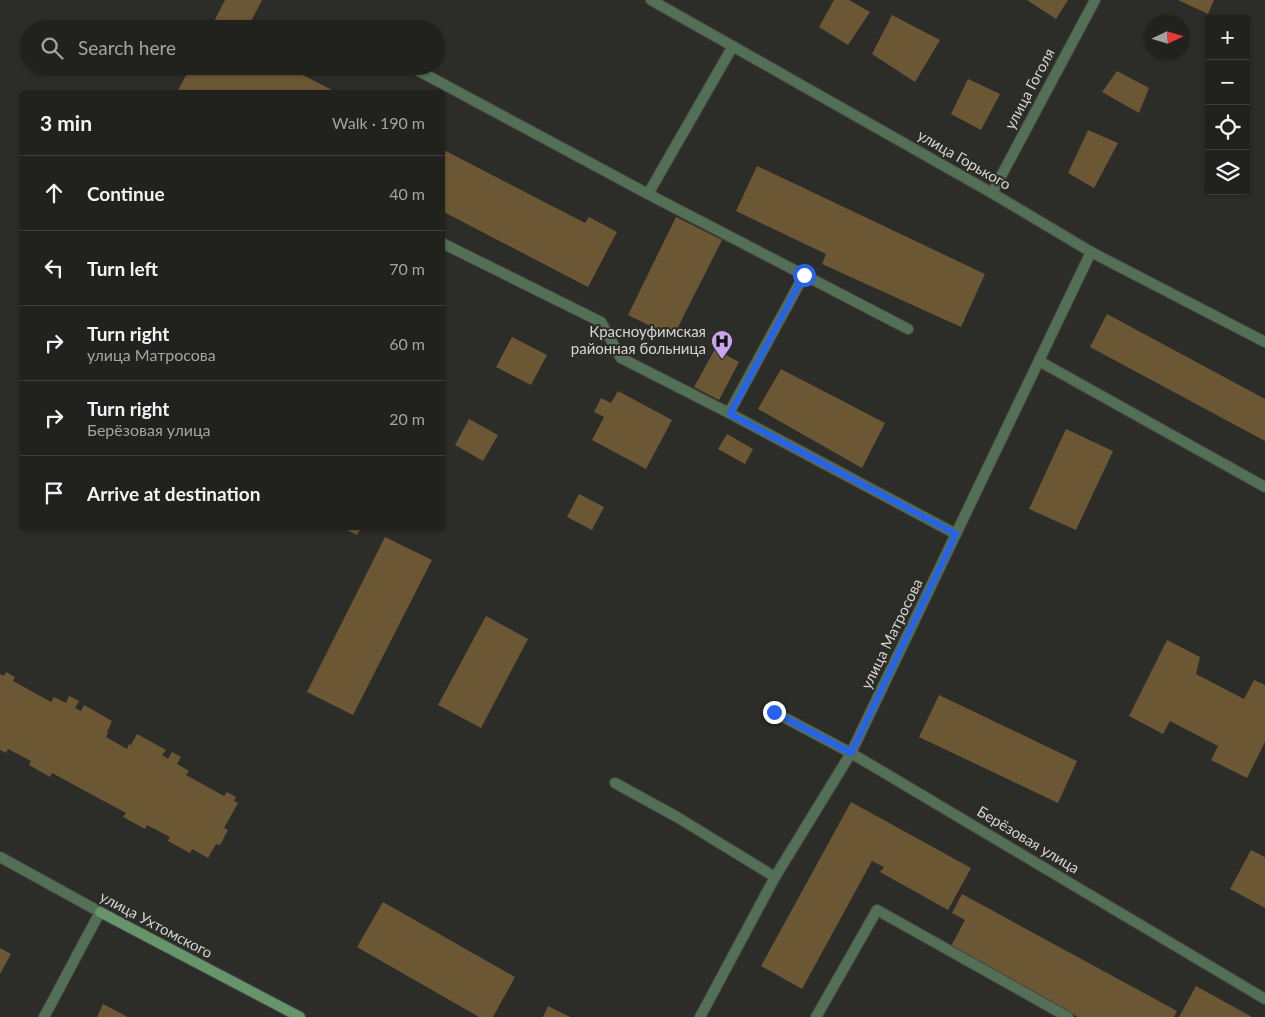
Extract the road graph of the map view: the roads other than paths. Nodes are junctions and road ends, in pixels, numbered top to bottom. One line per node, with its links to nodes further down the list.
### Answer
1 (651, 0): 3 (street, улица Горького)
2 (1095, 0): 5 (street, улица Гоголя)
3 (733, 46): 5 (street, улица Горького); 6 (street)
4 (426, 75): 6 (street)
5 (992, 193): 8 (street, улица Горького)
6 (648, 194): 9 (street)
7 (445, 244): 13 (street)
8 (1091, 252): 11 (street, улица Горького); 12 (street, улица Матросова)
9 (804, 275): 10 (street); 13 (street)
10 (908, 329)
11 (1265, 342)
12 (1039, 361): 14 (street); 15 (street, улица Матросова)
13 (730, 414): 15 (street)
14 (1265, 486)
15 (956, 534): 17 (street, улица Матросова)
16 (774, 712): 17 (street, Берёзовая улица)
17 (851, 753): 20 (street, улица Матросова); 22 (street, Берёзовая улица)
18 (615, 783): 20 (street)
19 (0, 857): 21 (street, улица Ухтомского)
20 (775, 877): 23 (street, улица Матросова)
21 (100, 912): 24 (street); 25 (main road, улица Ухтомского)
22 (1265, 999)
23 (701, 1016)
24 (44, 1017)
25 (300, 1017)
26 (816, 1017): 27 (street)
27 (1068, 1017)

